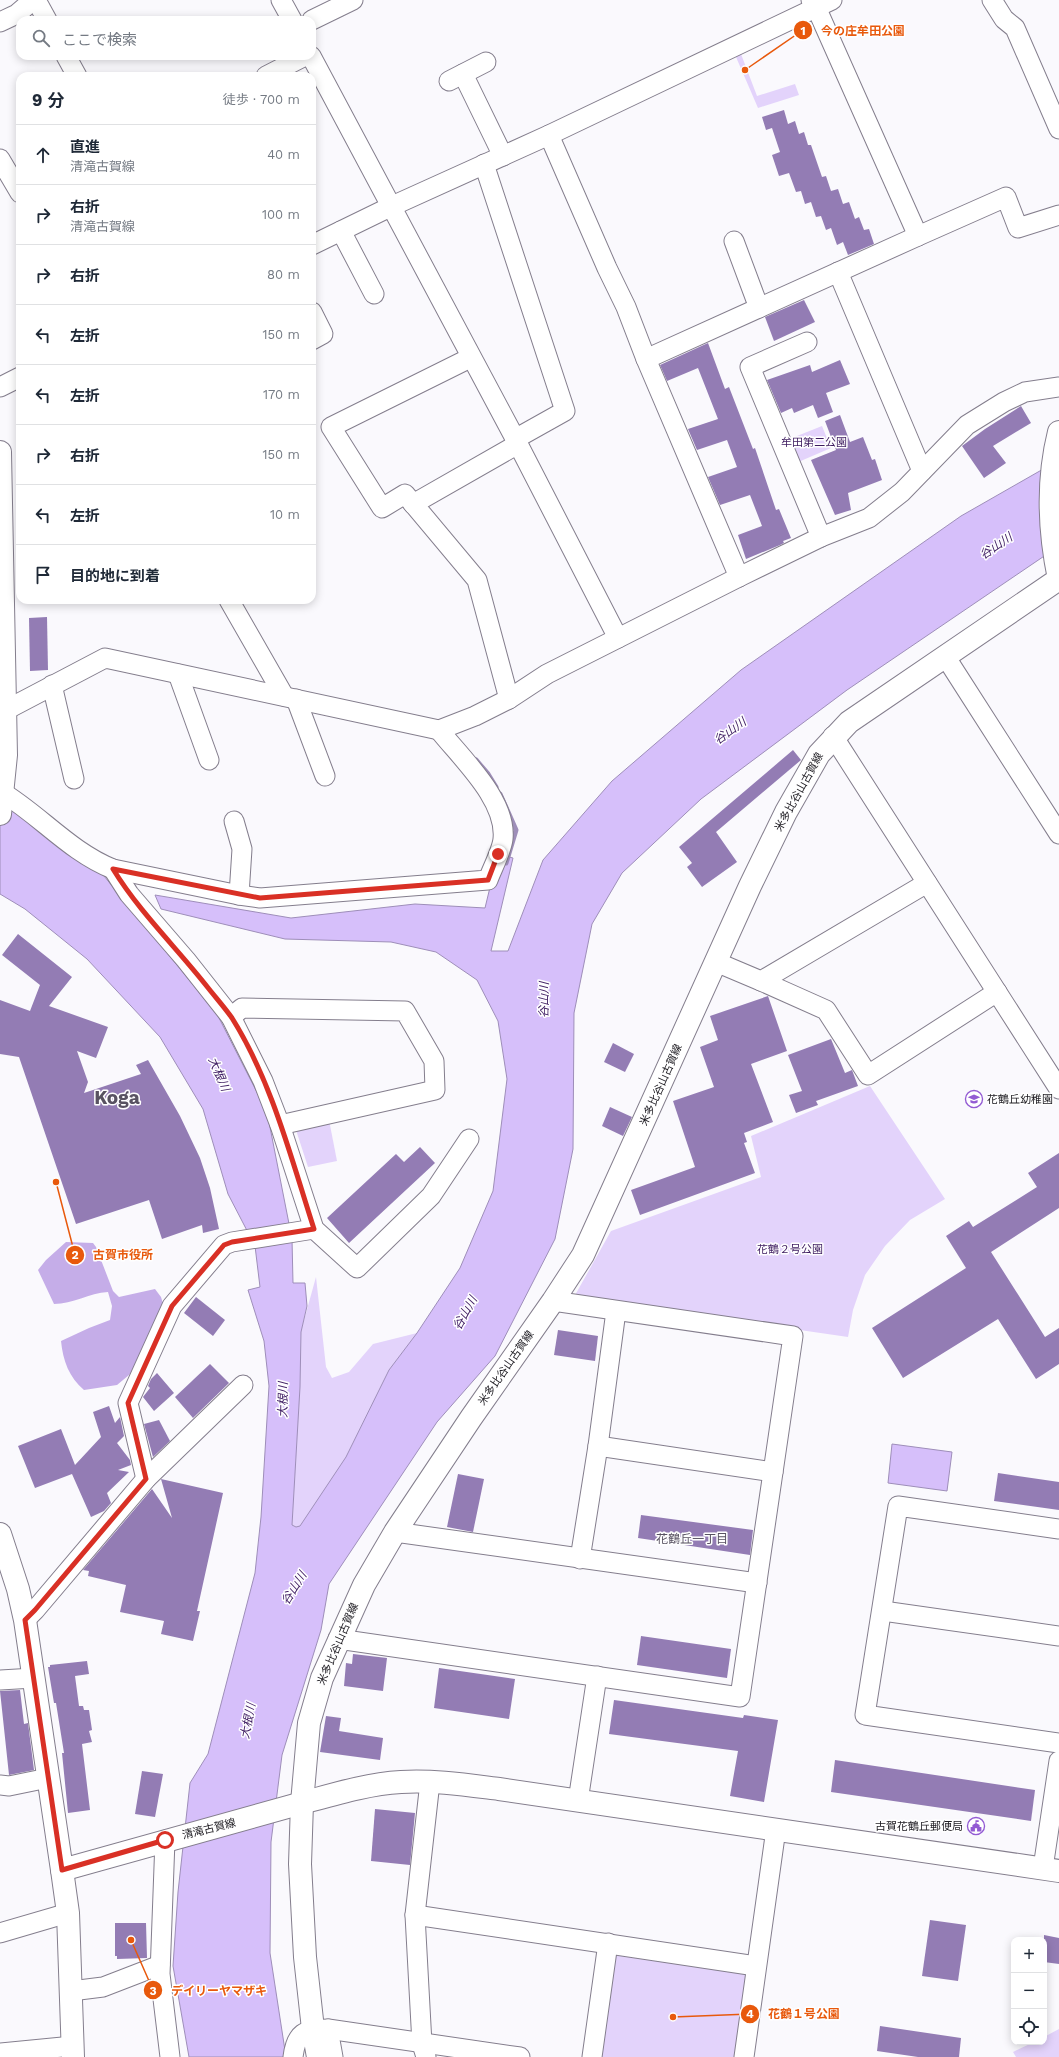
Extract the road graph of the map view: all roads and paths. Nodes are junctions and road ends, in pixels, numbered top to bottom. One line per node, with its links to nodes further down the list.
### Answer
1 (33, 0): 10 (street)
2 (36, 0): 7 (street)
3 (281, 0): 8 (street)
4 (353, 0): 9 (street)
5 (992, 0): 17 (street)
6 (820, 2): 19 (street); 27 (street)
7 (45, 16)
8 (290, 16)
9 (316, 18)
10 (0, 22)
11 (68, 60): 15 (street)
12 (297, 60): 16 (street)
13 (313, 60): 24 (street)
14 (486, 62): 20 (street)
15 (75, 72)
16 (274, 72)
17 (1053, 95): 18 (street)
18 (1059, 129)
19 (549, 135): 20 (street); 37 (street)
20 (503, 156): 22 (street)
21 (0, 159): 23 (street)
22 (484, 164): 24 (street); 42 (street)
23 (16, 186)
24 (390, 207): 26 (street); 36 (street)
25 (1059, 216): 27 (street)
26 (341, 231): 29 (street); 31 (street)
27 (918, 236): 30 (street)
28 (734, 241): 32 (street)
29 (316, 243)
30 (838, 272): 32 (street); 44 (street)
31 (374, 294)
32 (759, 308): 37 (street)
33 (316, 320): 34 (street)
34 (316, 338)
35 (807, 342): 46 (street)
36 (470, 358): 42 (street); 45 (street)
37 (646, 359): 47 (street)
38 (16, 379): 39 (street)
39 (0, 387)
40 (1059, 387): 44 (street)
41 (1057, 440): 48 (main road, 米多比谷山古賀線)
42 (516, 442): 45 (street); 50 (street)
43 (0, 452): 56 (main road)
44 (922, 471): 46 (street)
45 (413, 504): 55 (street)
46 (821, 537): 47 (street)
47 (739, 577): 50 (street)
48 (1059, 579): 51 (main road, 米多比谷山古賀線)
49 (231, 604): 54 (street)
50 (618, 638): 55 (street)
51 (945, 656): 58 (main road, 米多比谷山古賀線); 64 (street)
52 (178, 674): 53 (street); 54 (street); 59 (street)
53 (52, 685): 56 (street); 61 (street)
54 (290, 698): 57 (street); 60 (street)
55 (509, 699): 57 (street)
56 (6, 710): 62 (main road)
57 (439, 730): 67 (street)
58 (833, 736): 66 (street); 68 (main road, 米多比谷山古賀線)
59 (209, 760)
60 (325, 776)
61 (74, 779)
62 (1, 799): 65 (street)
63 (234, 821): 67 (street)
64 (1059, 834)
65 (113, 869): 67 (street); 71 (street)
66 (927, 883): 69 (street); 70 (street)
67 (239, 895)
68 (716, 962): 69 (street); 77 (main road, 米多比谷山古賀線)
69 (761, 980): 70 (street)
70 (997, 992): 72 (street)
71 (231, 1017): 74 (street); 74 (street)
72 (1053, 1066): 73 (street)
73 (1059, 1089)
74 (280, 1125): 76 (street)
75 (469, 1139): 76 (street)
76 (314, 1229): 82 (street)
77 (553, 1302): 78 (street); 84 (main road, 米多比谷山古賀線)
78 (616, 1311): 80 (street); 81 (street)
79 (243, 1385): 82 (street)
80 (598, 1446): 81 (street); 86 (street)
81 (773, 1472): 88 (street)
82 (146, 1479): 90 (street)
83 (1059, 1529): 89 (street)
84 (395, 1532): 86 (street); 92 (main road, 米多比谷山古賀線)
85 (0, 1534): 87 (main road)
86 (580, 1559): 88 (street)
87 (5, 1560): 90 (main road)
88 (757, 1583): 93 (street)
89 (882, 1611): 91 (street); 96 (street)
90 (25, 1620): 94 (main road)
91 (1059, 1636)
92 (338, 1639): 93 (street); 102 (main road, 米多比谷山古賀線)
93 (597, 1676): 101 (street)
94 (34, 1678): 95 (street); 98 (main road)
95 (0, 1680)
96 (1059, 1743)
97 (1059, 1761): 105 (street)
98 (48, 1778): 100 (street); 106 (main road)
99 (430, 1782): 101 (main road, 清滝古賀線); 102 (main road, 清滝古賀線); 108 (street)
100 (0, 1786)
101 (578, 1801): 103 (main road, 清滝古賀線)
102 (302, 1803): 104 (main road, 清滝古賀線); 114 (main road)
103 (776, 1829): 105 (main road, 清滝古賀線); 112 (street)
104 (165, 1840): 106 (main road, 清滝古賀線); 111 (street)
105 (1051, 1869)
106 (62, 1870): 107 (main road)
107 (68, 1913): 109 (street); 113 (main road)
108 (415, 1915): 110 (street); 115 (street)
109 (0, 1933)
110 (608, 1943): 112 (street); 123 (street)
111 (160, 1964): 113 (street); 118 (street)
112 (756, 1966): 124 (street)
113 (71, 1991): 116 (main road)
114 (320, 2029): 115 (street); 119 (street); 120 (main road); 121 (street)
115 (424, 2050): 122 (street)
116 (73, 2052): 117 (street)
117 (0, 2053)
118 (170, 2057)
119 (293, 2057)
120 (318, 2057)
121 (333, 2057)
122 (520, 2057)
123 (592, 2057)
124 (744, 2057)

